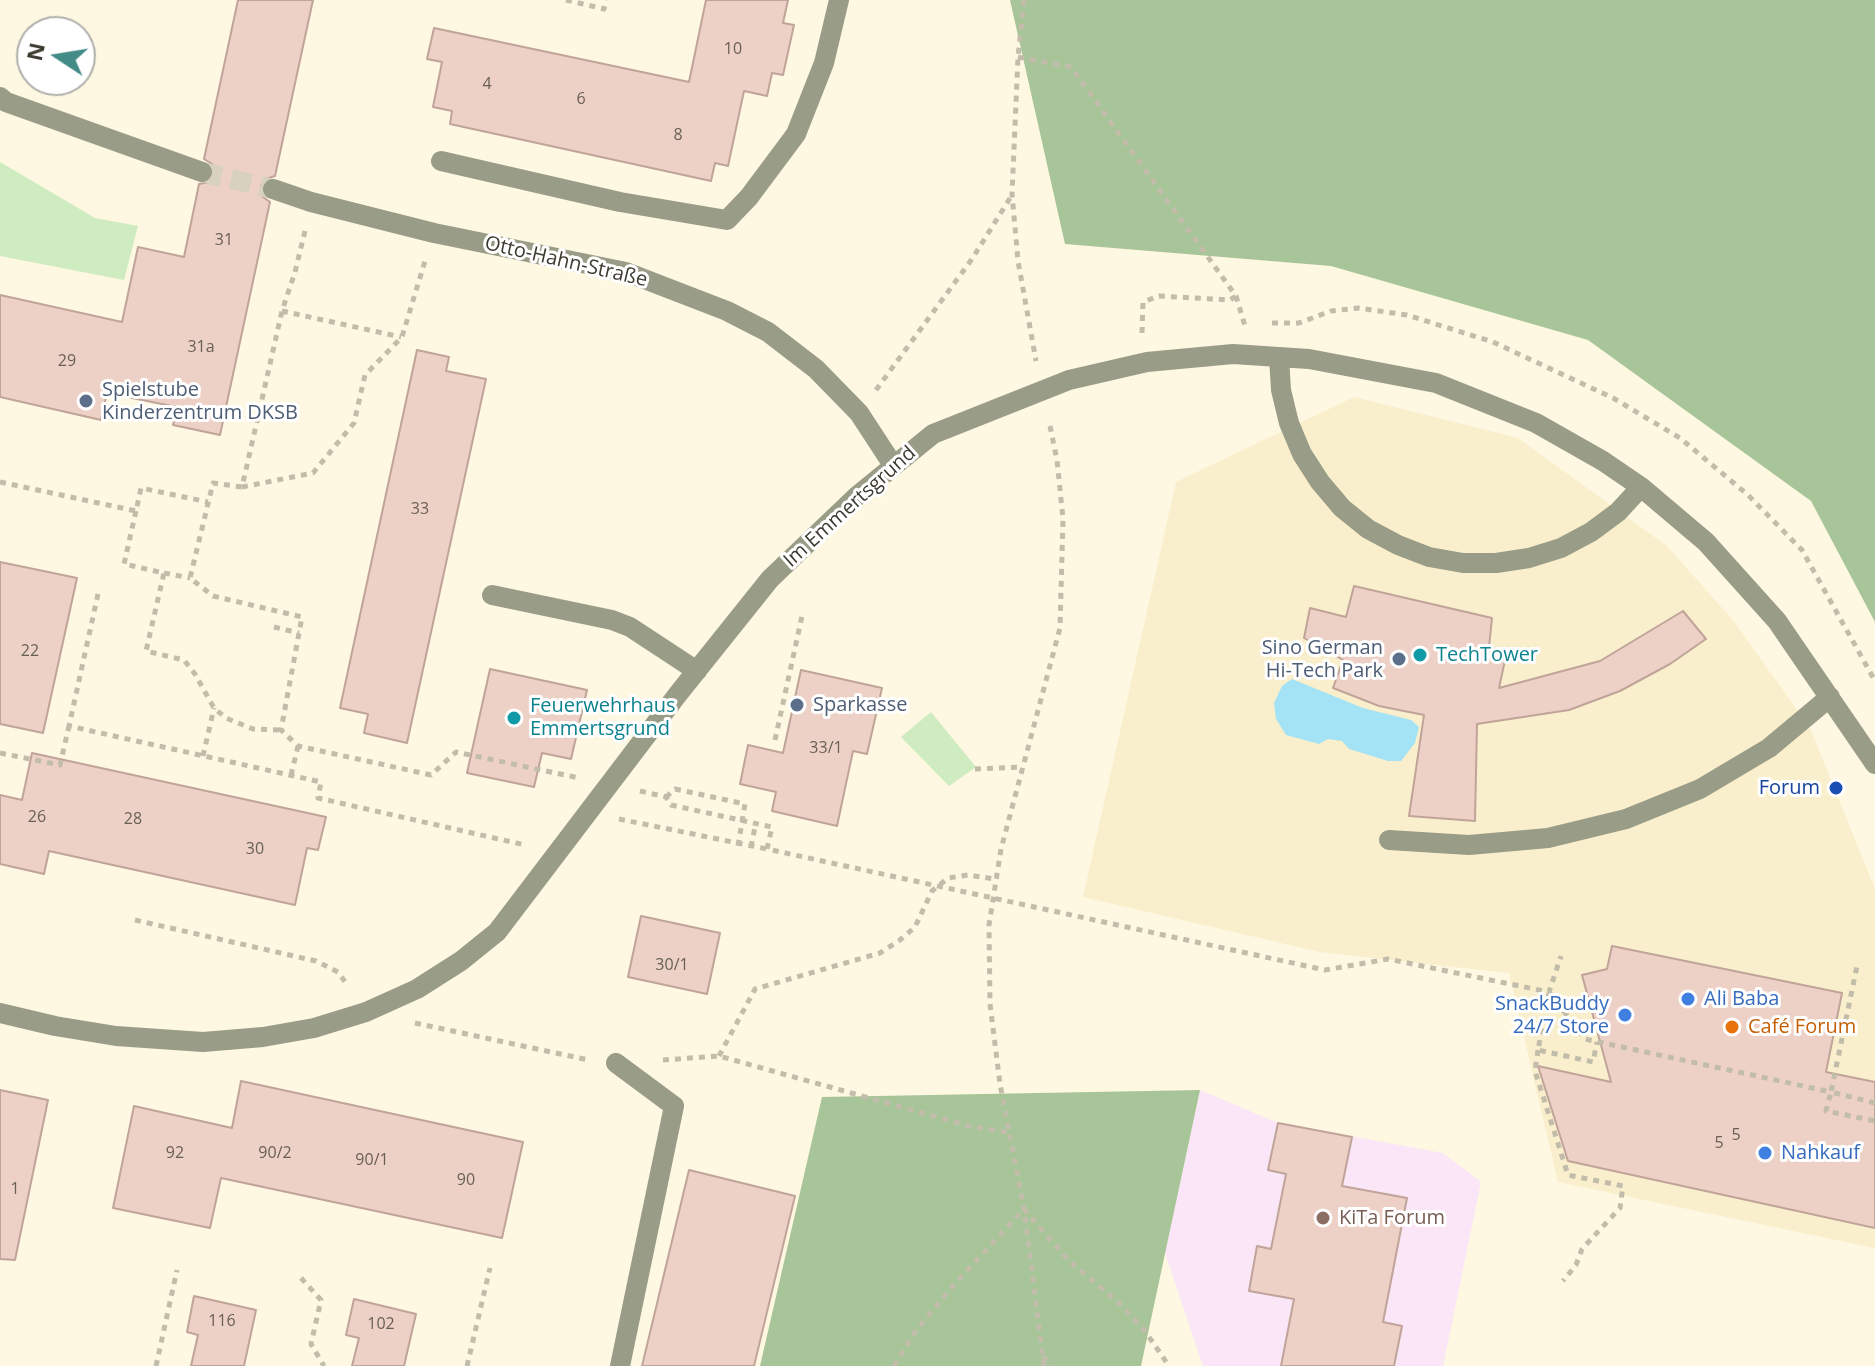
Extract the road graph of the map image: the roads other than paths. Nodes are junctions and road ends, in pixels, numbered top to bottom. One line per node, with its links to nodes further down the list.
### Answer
1 (839, 0): 3 (street)
2 (0, 97): 4 (street)
3 (441, 161)
4 (202, 172)
5 (273, 189): 7 (street, Otto-Hahn-Straße)
6 (1279, 357): 7 (street, Im Emmertsgrund); 8 (street, Im Emmertsgrund); 8 (street)
7 (893, 465): 10 (street, Im Emmertsgrund)
8 (1641, 487): 11 (street, Im Emmertsgrund)
9 (492, 595): 10 (street)
10 (697, 671): 14 (street, Im Emmertsgrund)
11 (1830, 697): 12 (street, Im Emmertsgrund); 13 (street)
12 (1875, 764)
13 (1389, 840)
14 (0, 1013)
15 (616, 1063): 16 (street)
16 (620, 1366)

